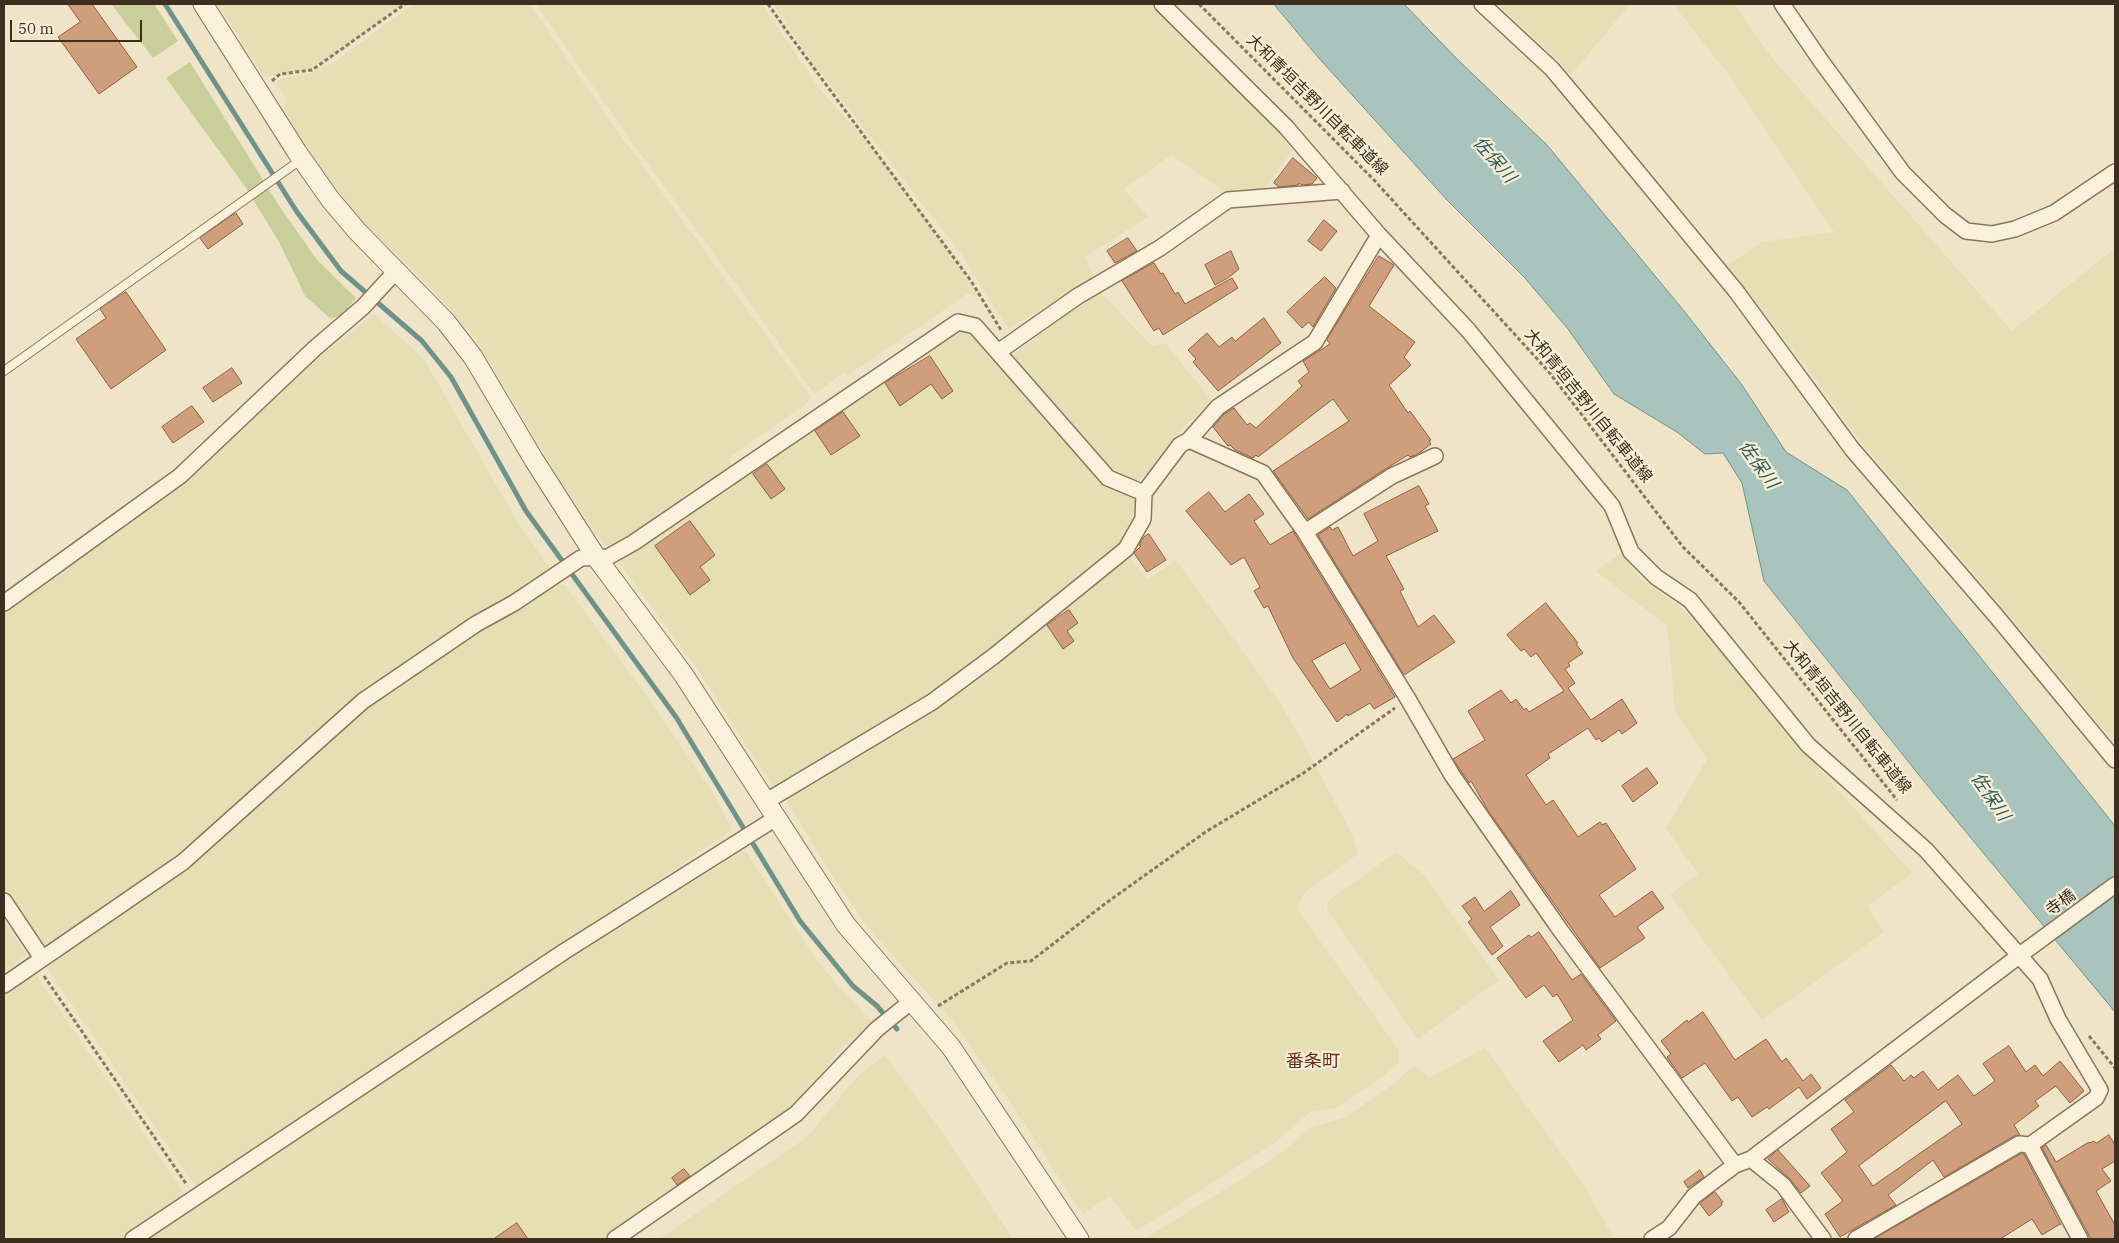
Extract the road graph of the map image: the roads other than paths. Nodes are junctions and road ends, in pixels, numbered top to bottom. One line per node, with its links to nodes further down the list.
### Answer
1 (203, 4): 5 (street)
2 (1162, 4): 7 (street)
3 (1482, 4): 18 (street)
4 (1782, 4): 6 (street)
5 (302, 159): 9 (street); 11 (lane)
6 (2115, 172)
7 (1342, 190): 8 (street); 10 (street)
8 (1380, 236): 12 (street); 23 (street)
9 (397, 270): 16 (street); 17 (street)
10 (998, 352): 14 (street); 16 (street)
11 (4, 371)
12 (1190, 440): 14 (street); 15 (street)
13 (1435, 456): 15 (street)
14 (1144, 493): 19 (street)
15 (1305, 532): 29 (street)
16 (596, 557): 19 (street); 24 (street)
17 (4, 603)
18 (2115, 760)
19 (766, 802): 20 (street)
20 (776, 818): 26 (street); 30 (street)
21 (2115, 885): 23 (street, 寺橋)
22 (4, 901): 24 (street)
23 (2023, 952): 27 (street); 28 (street, 寺橋)
24 (39, 960): 25 (street)
25 (4, 985)
26 (912, 1001): 31 (street); 32 (street)
27 (2030, 1145): 35 (street); 36 (street)
28 (1751, 1159): 29 (street, 寺橋); 34 (street)
29 (1735, 1165): 33 (street, 寺橋)
30 (133, 1239)
31 (615, 1239)
32 (1079, 1239)
33 (1652, 1239)
34 (1823, 1239)
35 (1856, 1239)
36 (2080, 1239)

